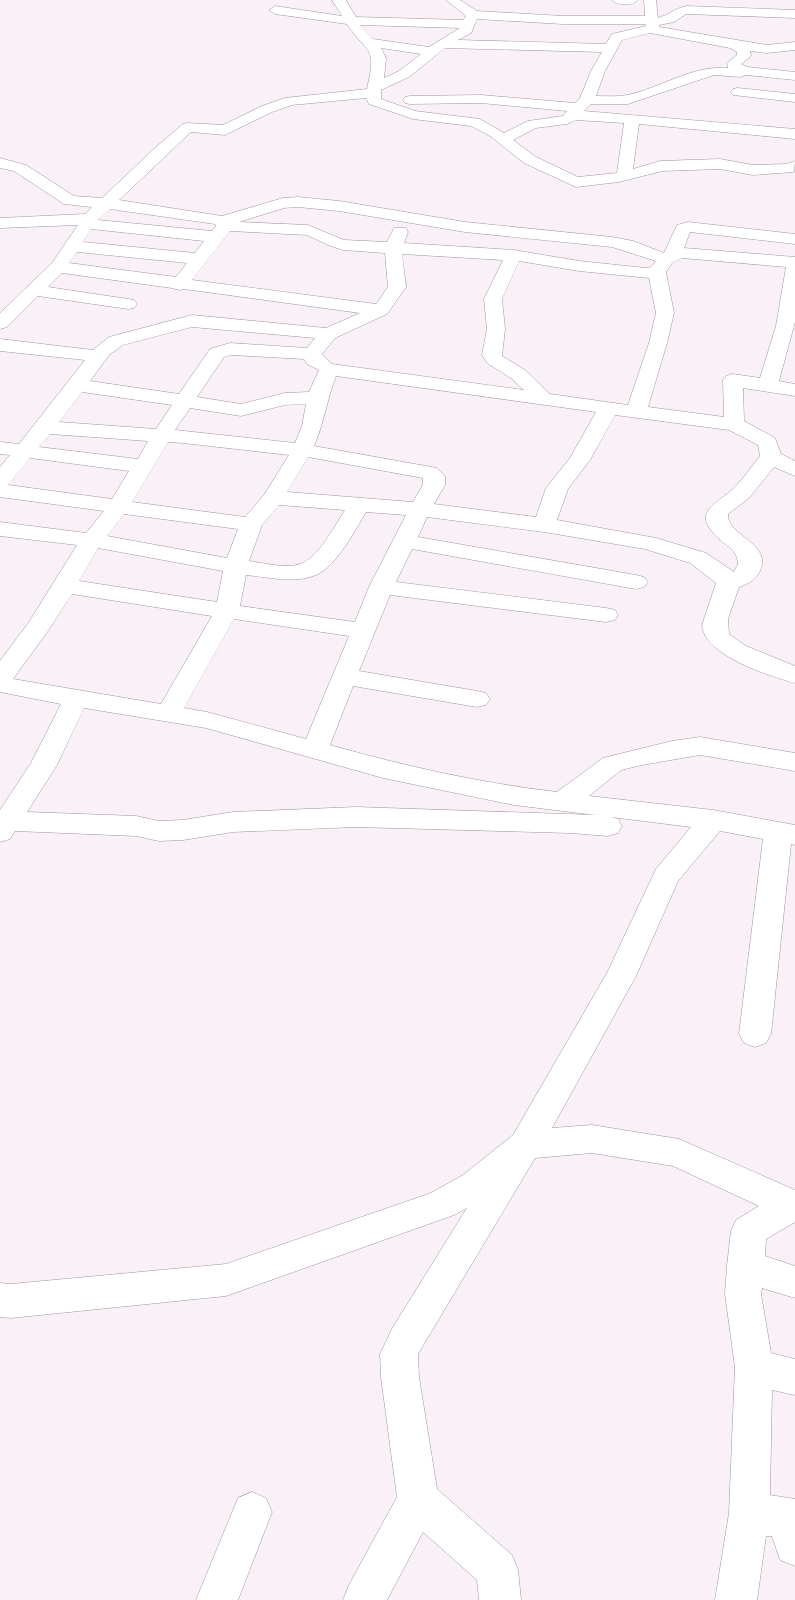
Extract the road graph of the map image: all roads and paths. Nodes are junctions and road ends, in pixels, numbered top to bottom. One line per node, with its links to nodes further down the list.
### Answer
1 (338, 0): 11 (street)
2 (452, 0): 8 (street)
3 (618, 0): 4 (street)
4 (632, 0)
5 (650, 0): 9 (street)
6 (275, 10): 11 (street)
7 (795, 14): 9 (street)
8 (471, 24): 9 (street); 11 (street); 14 (street)
9 (652, 24): 13 (street); 15 (street)
10 (319, 30): 11 (street)
11 (360, 32): 14 (street); 14 (street); 19 (street)
12 (561, 34): 13 (street)
13 (614, 42): 14 (street); 21 (street)
14 (443, 45): 19 (street)
15 (734, 45): 16 (street); 17 (street)
16 (795, 46)
17 (740, 71): 18 (street); 20 (street); 21 (street)
18 (795, 76)
19 (373, 94): 21 (street); 24 (street); 28 (street)
20 (795, 98)
21 (579, 108): 22 (street); 24 (street)
22 (632, 120): 23 (street); 27 (street)
23 (795, 134)
24 (503, 139): 27 (street)
25 (0, 163): 28 (street)
26 (795, 166): 27 (street)
27 (624, 176)
28 (106, 203): 30 (street); 32 (street)
29 (406, 217): 32 (street); 35 (street); 38 (street)
30 (88, 221): 31 (street); 32 (street); 34 (street)
31 (0, 223)
32 (221, 228): 35 (street); 37 (street)
33 (795, 240): 38 (street)
34 (72, 246): 37 (street); 40 (street)
35 (393, 249): 36 (street); 45 (street)
36 (514, 255): 38 (street); 56 (street)
37 (199, 259): 42 (street)
38 (667, 265): 39 (street); 59 (street)
39 (794, 266): 41 (street); 53 (street)
40 (58, 267): 42 (street); 43 (street)
41 (724, 274)
42 (179, 285): 45 (street)
43 (35, 290): 44 (street); 46 (street)
44 (128, 304)
45 (381, 310): 47 (street)
46 (3, 317)
47 (328, 334): 49 (street); 50 (street)
48 (0, 345): 50 (street)
49 (312, 354): 51 (street); 57 (street)
50 (98, 356): 52 (street)
51 (329, 369): 55 (street); 56 (street)
52 (78, 385): 57 (street); 61 (street)
53 (768, 385): 54 (street); 60 (street)
54 (795, 390)
55 (317, 398): 57 (street); 64 (street)
56 (543, 398): 58 (street)
57 (184, 401): 62 (street)
58 (609, 408): 59 (street); 76 (street)
59 (636, 412): 60 (street)
60 (734, 424): 66 (street)
61 (45, 427): 62 (street); 65 (street)
62 (161, 436): 64 (street); 67 (street)
63 (0, 448): 65 (street)
64 (302, 450): 71 (street); 74 (street)
65 (24, 451): 67 (street); 69 (street)
66 (771, 457): 68 (street); 82 (street)
67 (143, 466): 73 (street)
68 (795, 470)
69 (0, 480)
70 (0, 490): 73 (street)
71 (273, 498): 72 (street); 75 (street)
72 (359, 505): 74 (street); 80 (street)
73 (119, 506): 75 (street); 78 (street)
74 (420, 509): 76 (street); 79 (street)
75 (251, 524): 80 (street)
76 (544, 525): 82 (street)
77 (0, 529): 78 (street)
78 (92, 540): 80 (street); 83 (street)
79 (404, 541): 81 (street); 84 (street)
80 (236, 566): 85 (street)
81 (636, 582)
82 (728, 583): 88 (street)
83 (65, 586): 85 (street); 90 (street)
84 (381, 587): 86 (street); 87 (street)
85 (227, 610): 87 (street); 94 (street)
86 (606, 615)
87 (363, 631): 89 (street)
88 (795, 675)
89 (346, 677): 93 (street); 95 (street)
90 (0, 678)
91 (0, 684): 92 (street)
92 (76, 699): 94 (street); 98 (street)
93 (476, 699)
94 (168, 714): 95 (street)
95 (315, 750): 97 (street)
96 (795, 762): 97 (street)
97 (562, 802): 99 (street)
98 (3, 825): 99 (street)
99 (706, 828): 100 (street); 102 (street)
100 (786, 834): 101 (street)
101 (755, 1034)
102 (525, 1145): 103 (street); 106 (street); 109 (street)
103 (795, 1206): 104 (street)
104 (745, 1266): 105 (street); 107 (street)
105 (795, 1282)
106 (0, 1300)
107 (754, 1367): 108 (street); 111 (street)
108 (795, 1377)
109 (418, 1500): 114 (street); 115 (street)
110 (252, 1512): 113 (street)
111 (748, 1513): 112 (street); 116 (street)
112 (792, 1528)
113 (217, 1600)
114 (364, 1600)
115 (500, 1600)
116 (736, 1600)

